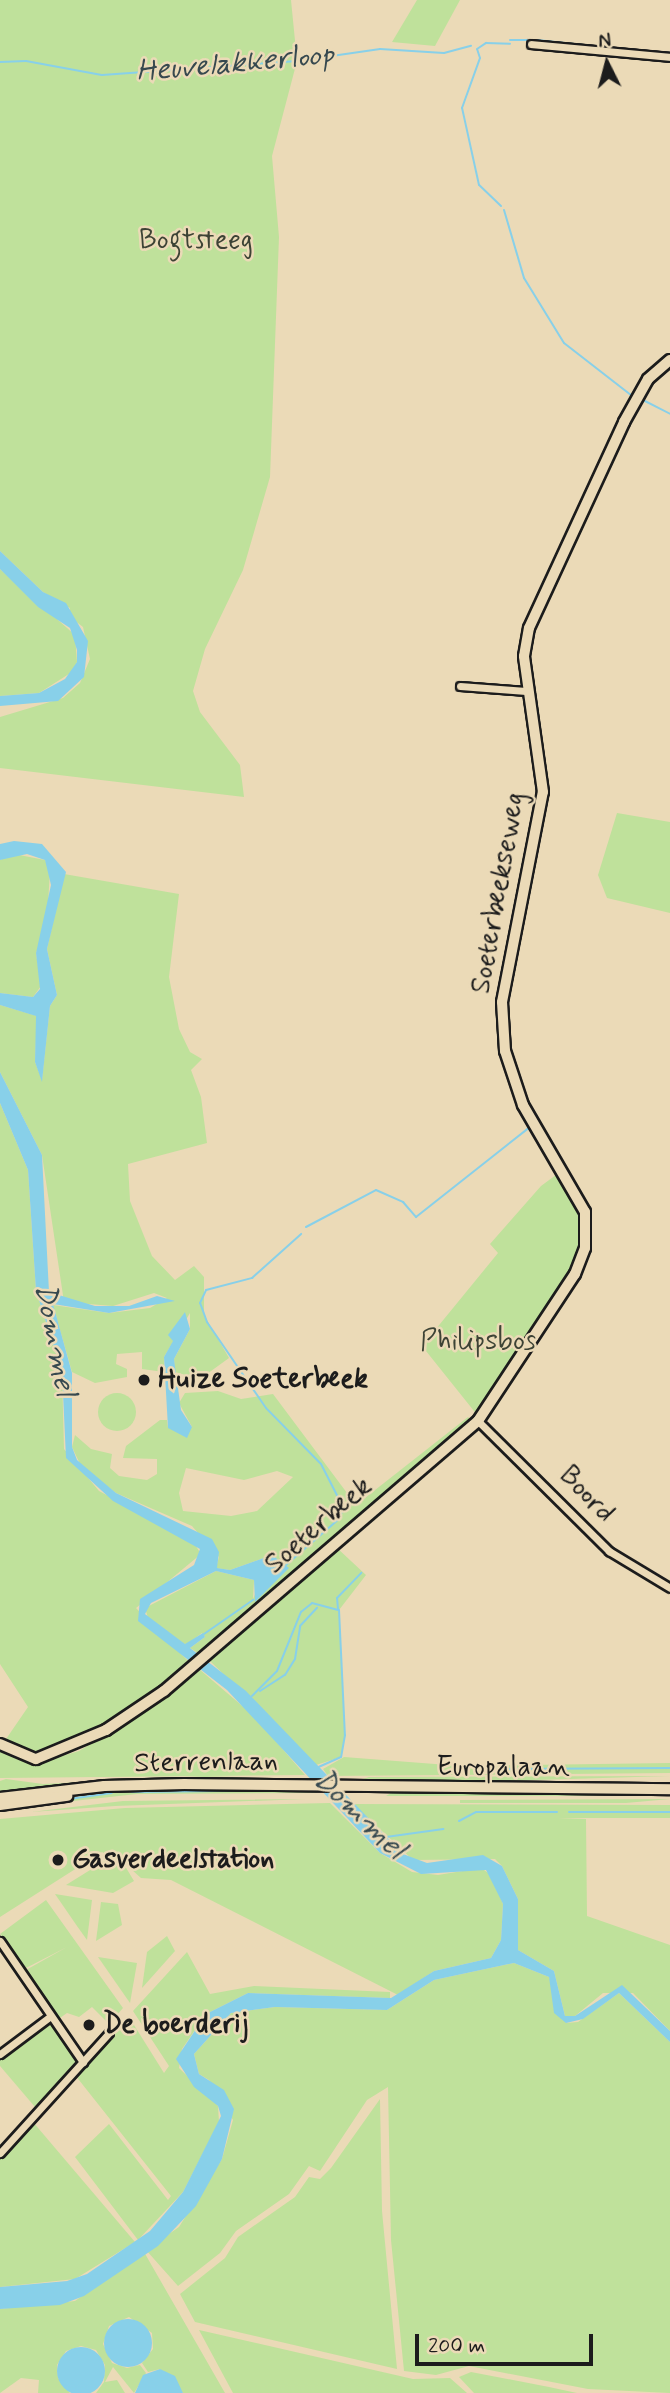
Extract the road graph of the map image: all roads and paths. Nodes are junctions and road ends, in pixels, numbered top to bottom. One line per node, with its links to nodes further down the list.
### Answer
1 (531, 44): 2 (street)
2 (670, 57)
3 (670, 360): 5 (street, Soeterbeekseweg)
4 (460, 686): 5 (street)
5 (526, 691): 6 (street, Soeterbeekseweg)
6 (478, 1421): 7 (street, Boord); 8 (street, Soeterbeek)
7 (670, 1588)
8 (0, 1744)
9 (336, 1784): 10 (street, Sterrenlaan); 11 (street, Europalaan)
10 (119, 1787): 12 (street, Sterrenlaan); 13 (street, Sterrenlaan)
11 (670, 1789)
12 (0, 1798)
13 (0, 1805)
14 (0, 1941): 15 (street)
15 (48, 2018): 17 (street); 18 (street)
16 (109, 2033): 18 (street)
17 (0, 2054)
18 (83, 2062): 19 (street)
19 (0, 2153)

